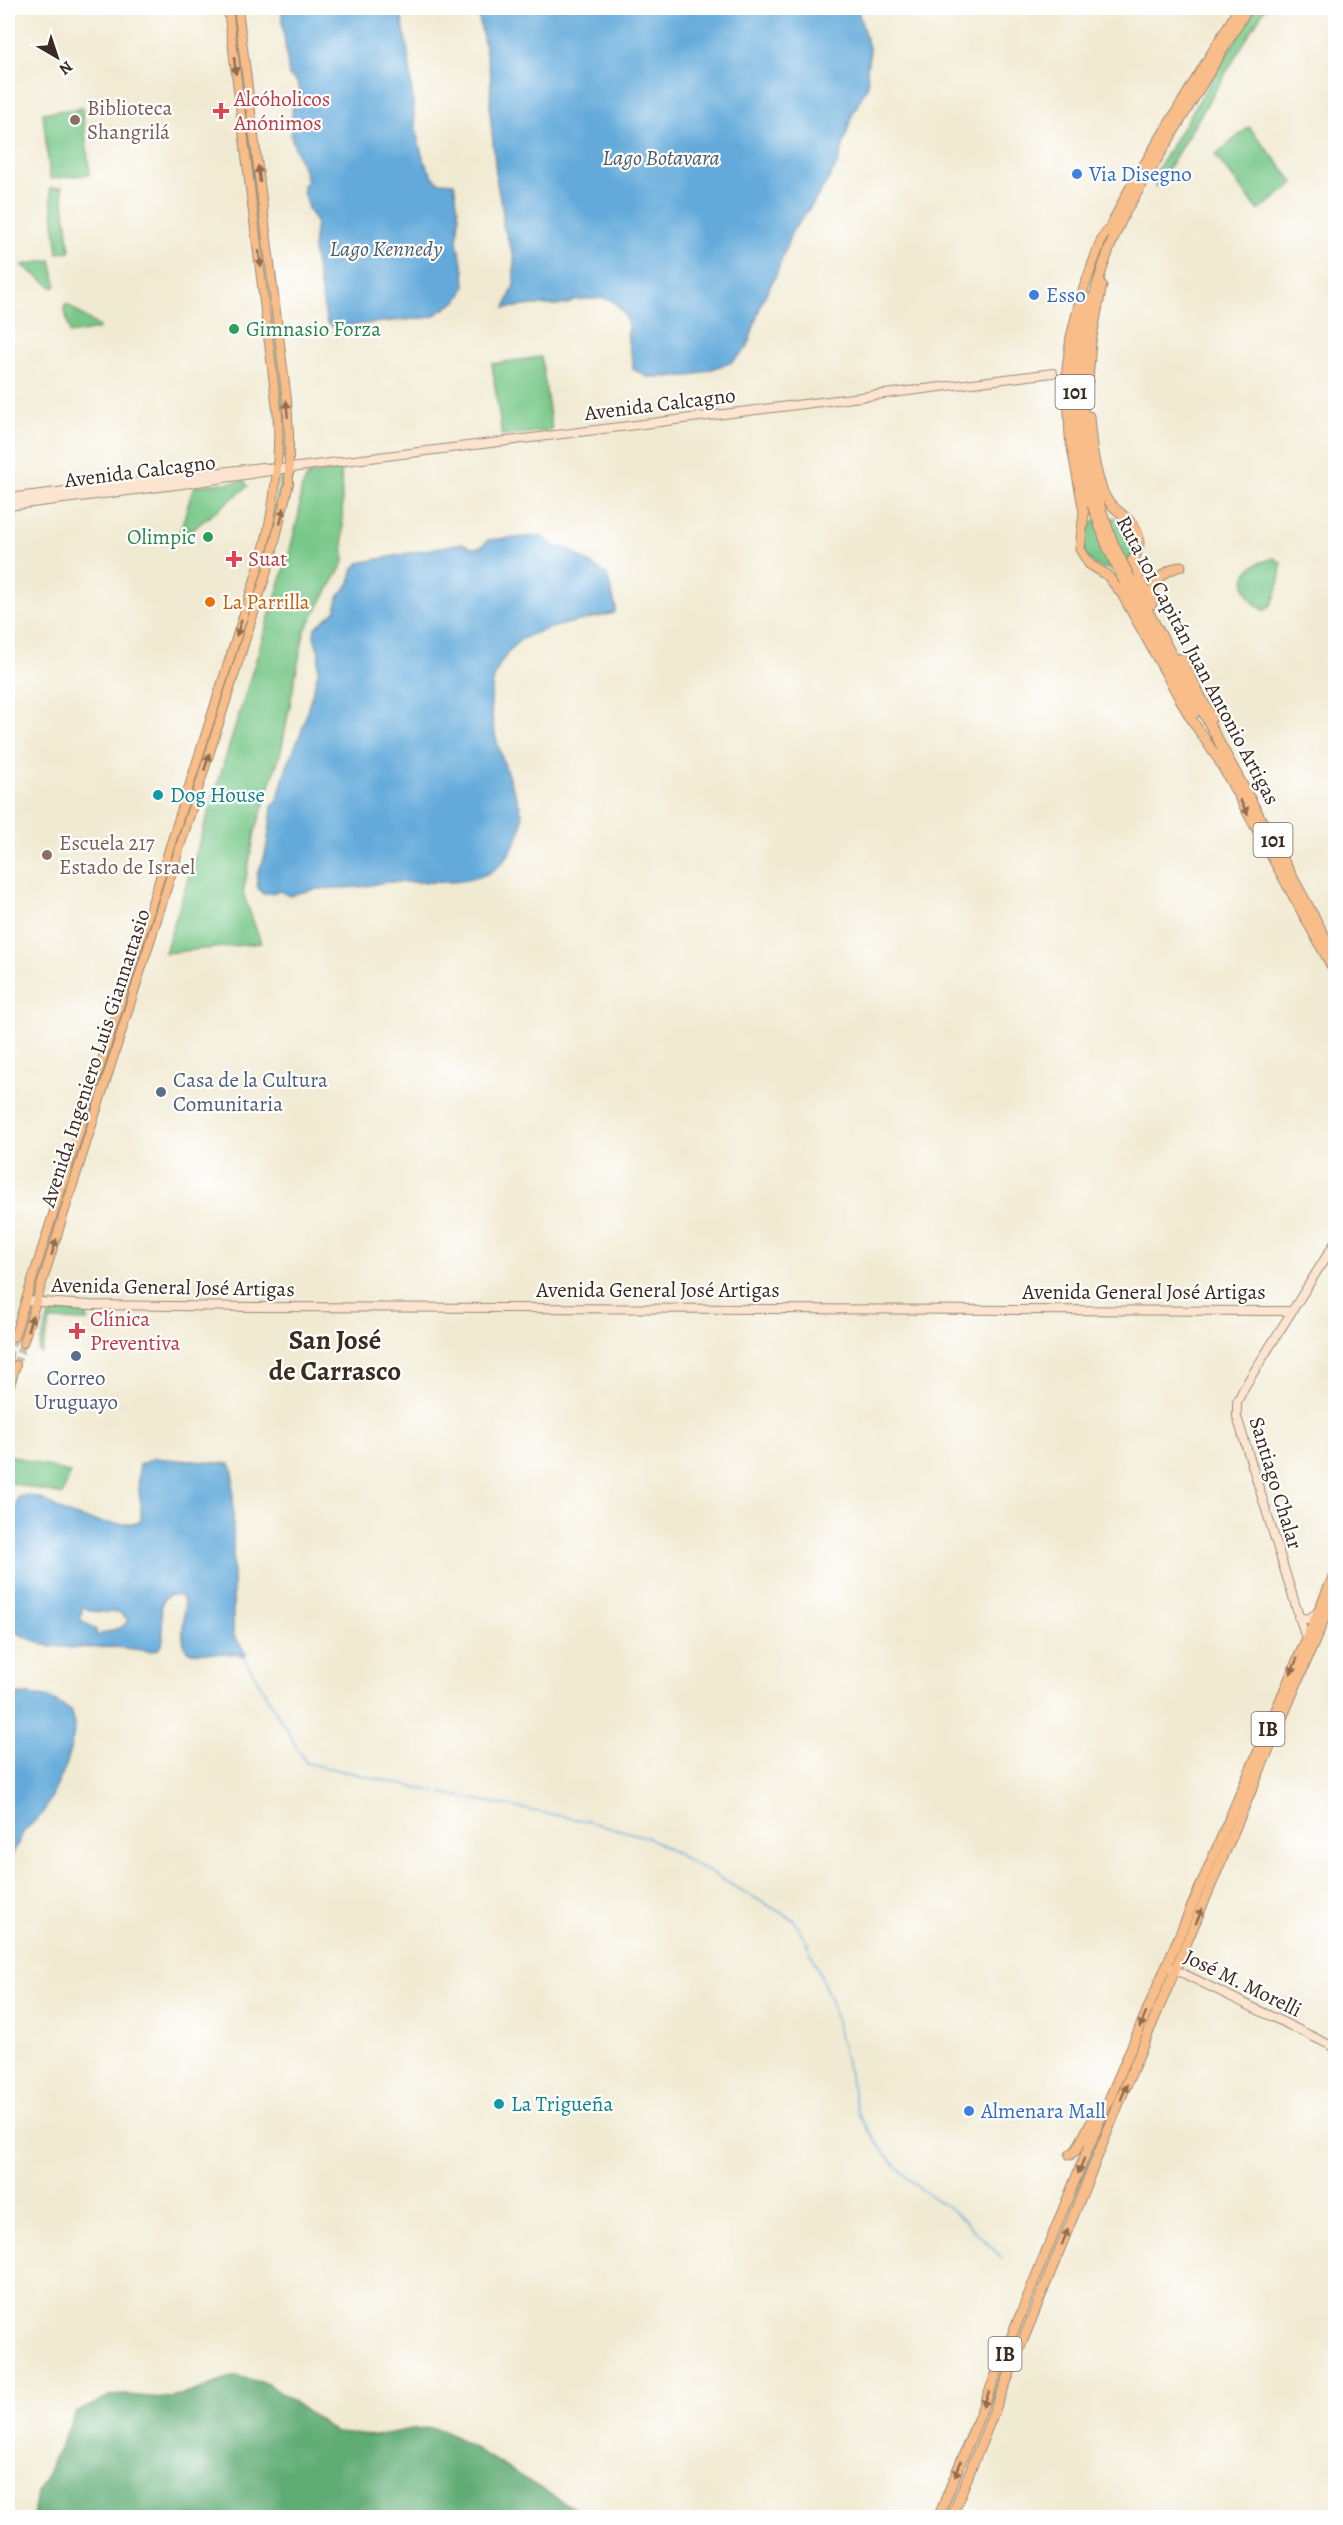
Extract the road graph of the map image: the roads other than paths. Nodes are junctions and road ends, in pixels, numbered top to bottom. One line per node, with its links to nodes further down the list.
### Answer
1 (228, 8): 9 (main road, Avenida Ingeniero Luis Giannattasio, one-way to 9)
2 (238, 8): 8 (main road, Avenida Ingeniero Luis Giannattasio, one-way to 2)
3 (1239, 8): 5 (highway, Ruta 101 Capitán Juan Antonio Artigas / 101)
4 (1248, 8): 6 (highway, Ruta 101 Capitán Juan Antonio Artigas / 101)
5 (1109, 229): 11 (highway, Ruta 101 Capitán Juan Antonio Artigas / 101); 14 (highway)
6 (1105, 259): 11 (highway, Ruta 101 Capitán Juan Antonio Artigas / 101); 13 (highway)
7 (1051, 374): 8 (street, Avenida Calcagno)
8 (290, 468): 9 (street, Avenida Calcagno); 24 (main road, Avenida Ingeniero Luis Giannattasio, one-way to 8)
9 (278, 469): 10 (street, Avenida Calcagno); 12 (street, Avenida Calcagno); 23 (main road, Avenida Ingeniero Luis Giannattasio, one-way to 23)
10 (8, 498)
11 (1095, 504): 19 (highway, Ruta 101 Capitán Juan Antonio Artigas / 101, bridge)
12 (8, 506)
13 (1121, 516): 14 (highway); 15 (highway)
14 (1083, 531): 17 (highway)
15 (1131, 563): 17 (highway); 18 (highway)
16 (1181, 567): 18 (highway)
17 (1102, 572): 19 (highway)
18 (1151, 602): 19 (highway)
19 (1220, 754): 20 (highway, Ruta 101 Capitán Juan Antonio Artigas / 101); 21 (highway, Ruta 101 Capitán Juan Antonio Artigas / 101, one-way to 21)
20 (1335, 957)
21 (1335, 974)
22 (1335, 1241): 25 (street, Santiago Chalar)
23 (26, 1301): 24 (street, Avenida General José Artigas); 26 (main road, Avenida Ingeniero Luis Giannattasio)
24 (36, 1303): 25 (street, Avenida General José Artigas); 27 (main road, Avenida Ingeniero Luis Giannattasio, one-way to 24)
25 (1291, 1311): 33 (street, Santiago Chalar)
26 (14, 1337)
27 (23, 1343)
28 (16, 1365): 29 (main road)
29 (8, 1392)
30 (1335, 1570): 32 (highway, IB)
31 (1335, 1591): 35 (highway, IB)
32 (1317, 1613): 33 (street); 34 (highway, IB)
33 (1298, 1617): 34 (street, Santiago Chalar)
34 (1306, 1640): 35 (street, Santiago Chalar); 36 (highway, IB, one-way to 36)
35 (1311, 1652): 36 (highway, IB, one-way to 35)
36 (1171, 1968): 37 (street, José M. Morelli); 38 (highway, IB, one-way to 38); 41 (highway, IB, one-way to 36)
37 (1335, 2048)
38 (1120, 2074): 39 (highway); 40 (highway, IB, one-way to 40)
39 (1070, 2155)
40 (938, 2517)
41 (951, 2517)

